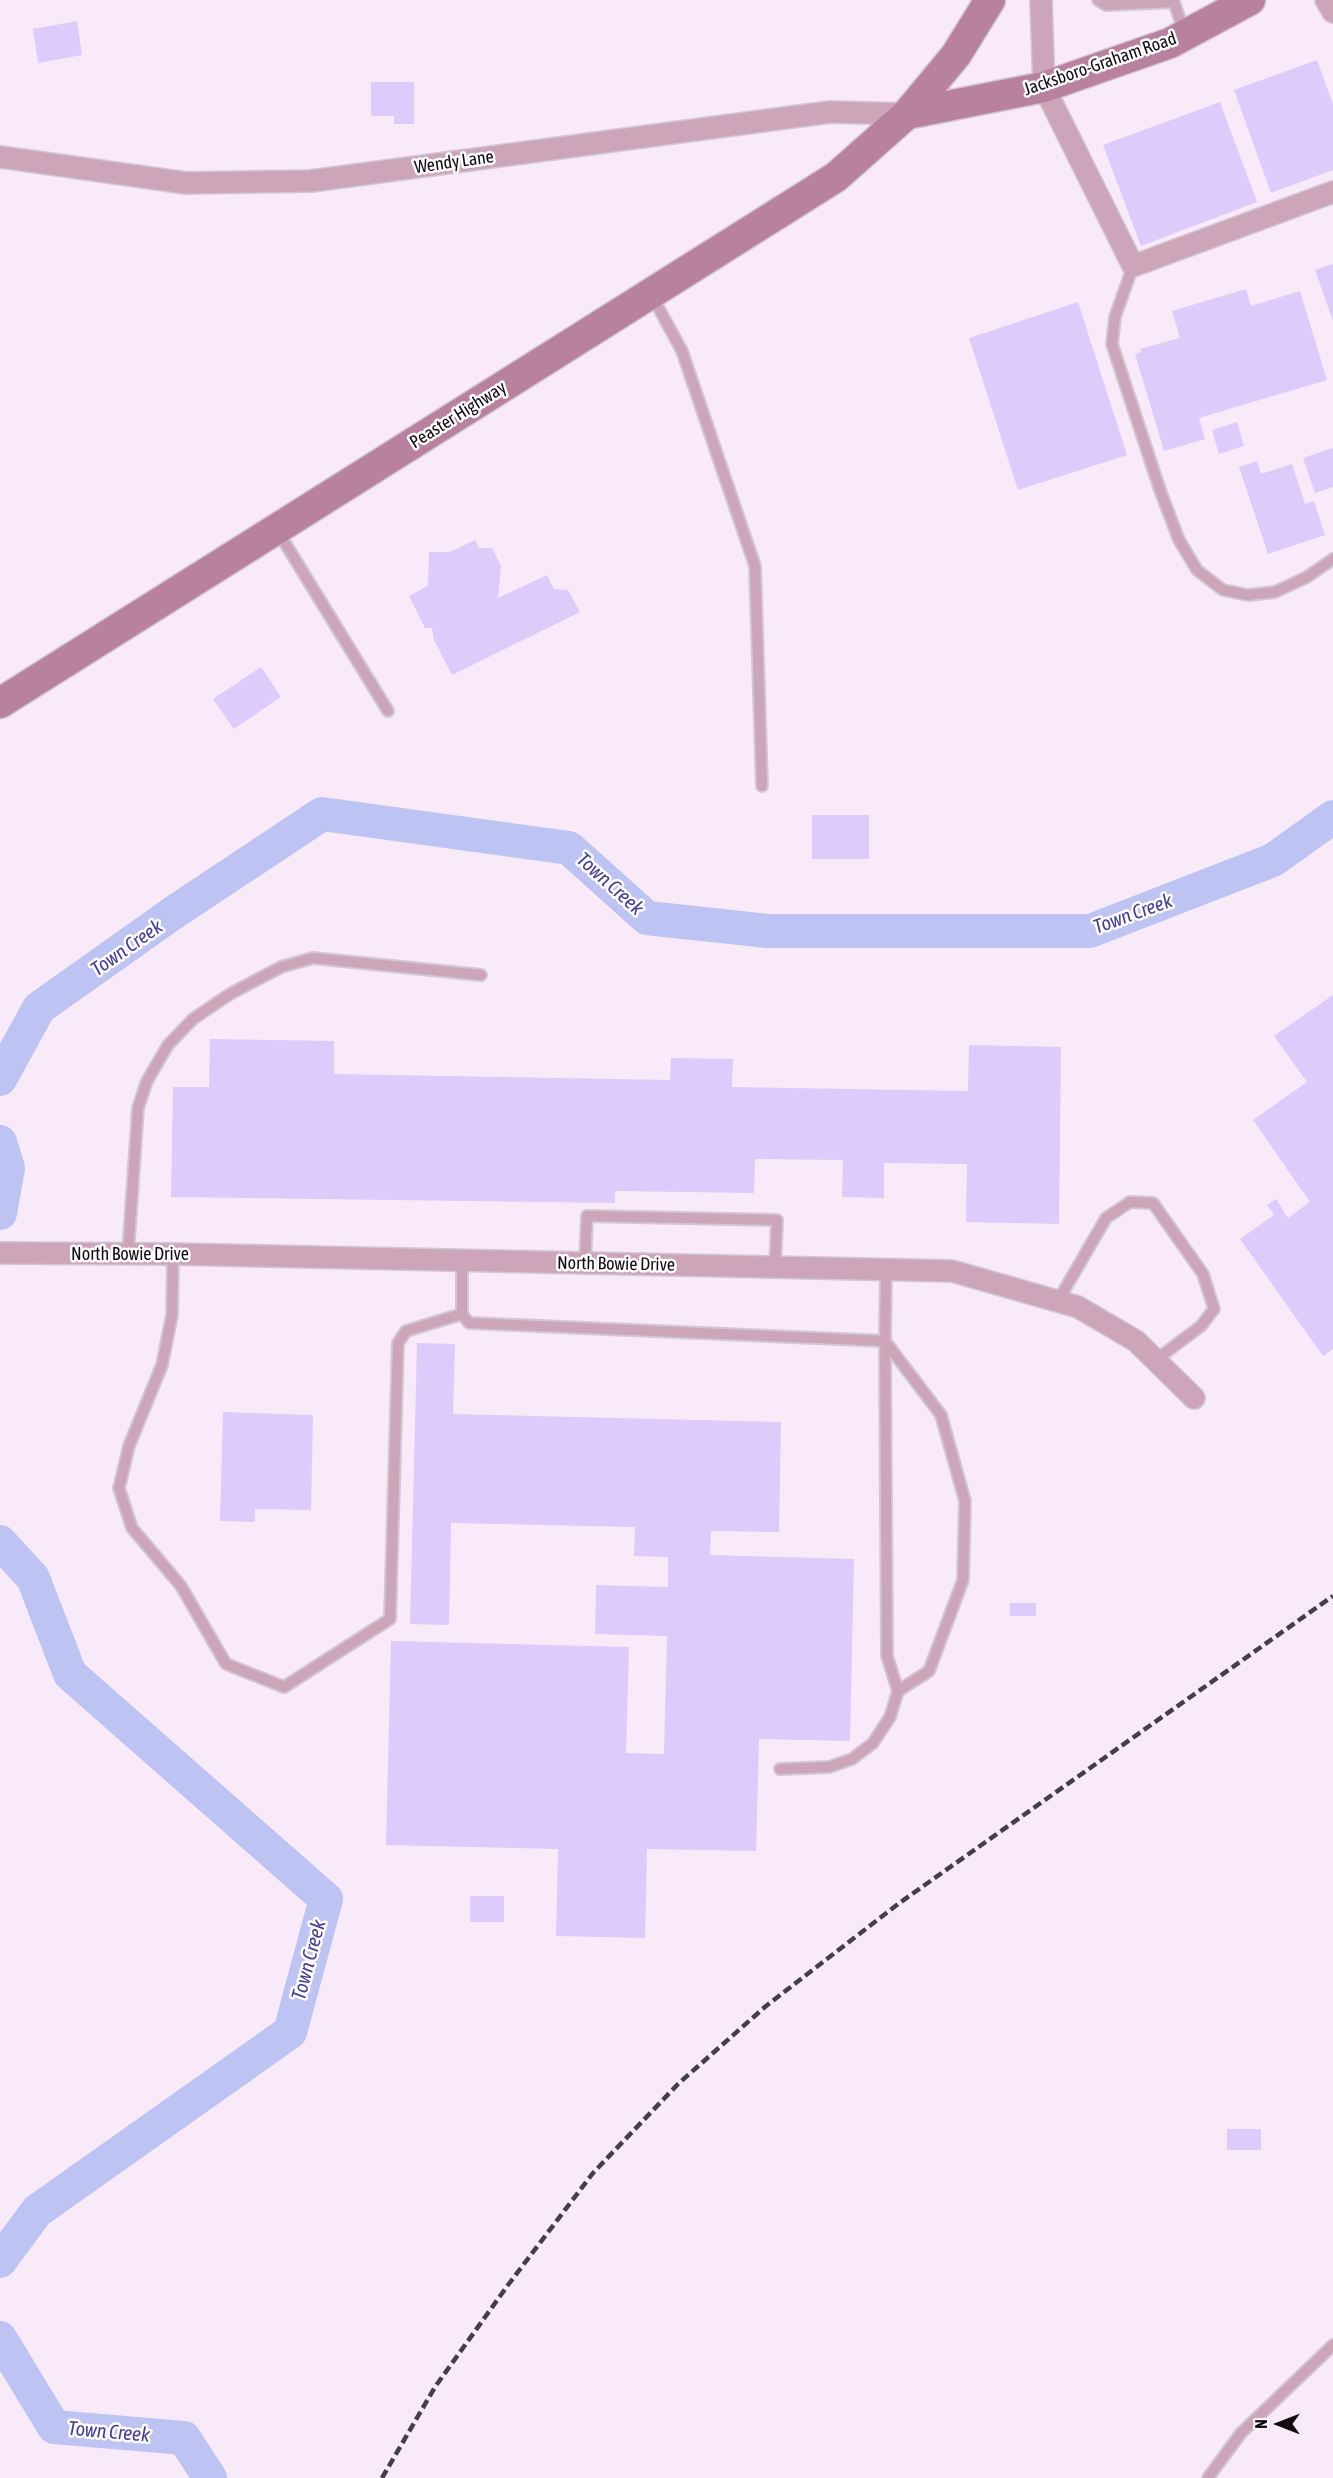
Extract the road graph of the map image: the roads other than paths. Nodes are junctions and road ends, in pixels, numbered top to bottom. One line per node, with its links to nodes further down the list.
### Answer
1 (990, 0): 10 (main road, Peaster Highway)
2 (1041, 0): 9 (street)
3 (1098, 0): 6 (lane)
4 (1250, 0): 8 (main road, Jacksboro-Graham Road)
5 (1326, 0): 7 (street)
6 (1174, 1): 8 (lane)
7 (1333, 12)
8 (1185, 35): 9 (main road, Jacksboro-Graham Road)
9 (1044, 87): 10 (main road, Jacksboro-Graham Road); 13 (street)
10 (907, 114): 11 (street, Wendy Lane); 14 (main road, Peaster Highway)
11 (0, 157)
12 (1333, 192): 13 (street)
13 (1133, 266): 16 (lane)
14 (651, 294): 15 (main road, Peaster Highway); 19 (lane)
15 (277, 530): 17 (main road, Peaster Highway); 18 (lane)
16 (1333, 559)
17 (0, 703)
18 (388, 711)
19 (762, 786)
20 (481, 975): 22 (lane)
21 (0, 1253): 22 (street, North Bowie Drive)
22 (128, 1253): 23 (street, North Bowie Drive)
23 (173, 1254): 24 (street, North Bowie Drive); 29 (lane)
24 (462, 1260): 25 (street, North Bowie Drive); 29 (lane)
25 (585, 1263): 26 (street, North Bowie Drive); 26 (lane)
26 (775, 1267): 27 (street, North Bowie Drive)
27 (886, 1270): 28 (street, North Bowie Drive); 30 (lane)
28 (1058, 1301): 31 (street, North Bowie Drive); 31 (lane)
29 (462, 1314): 30 (lane)
30 (885, 1341): 33 (lane); 33 (lane)
31 (1157, 1359): 32 (street, North Bowie Drive)
32 (1194, 1398)
33 (898, 1691): 34 (lane)
34 (780, 1769)
35 (1333, 2345): 36 (lane)
36 (1208, 2478)

